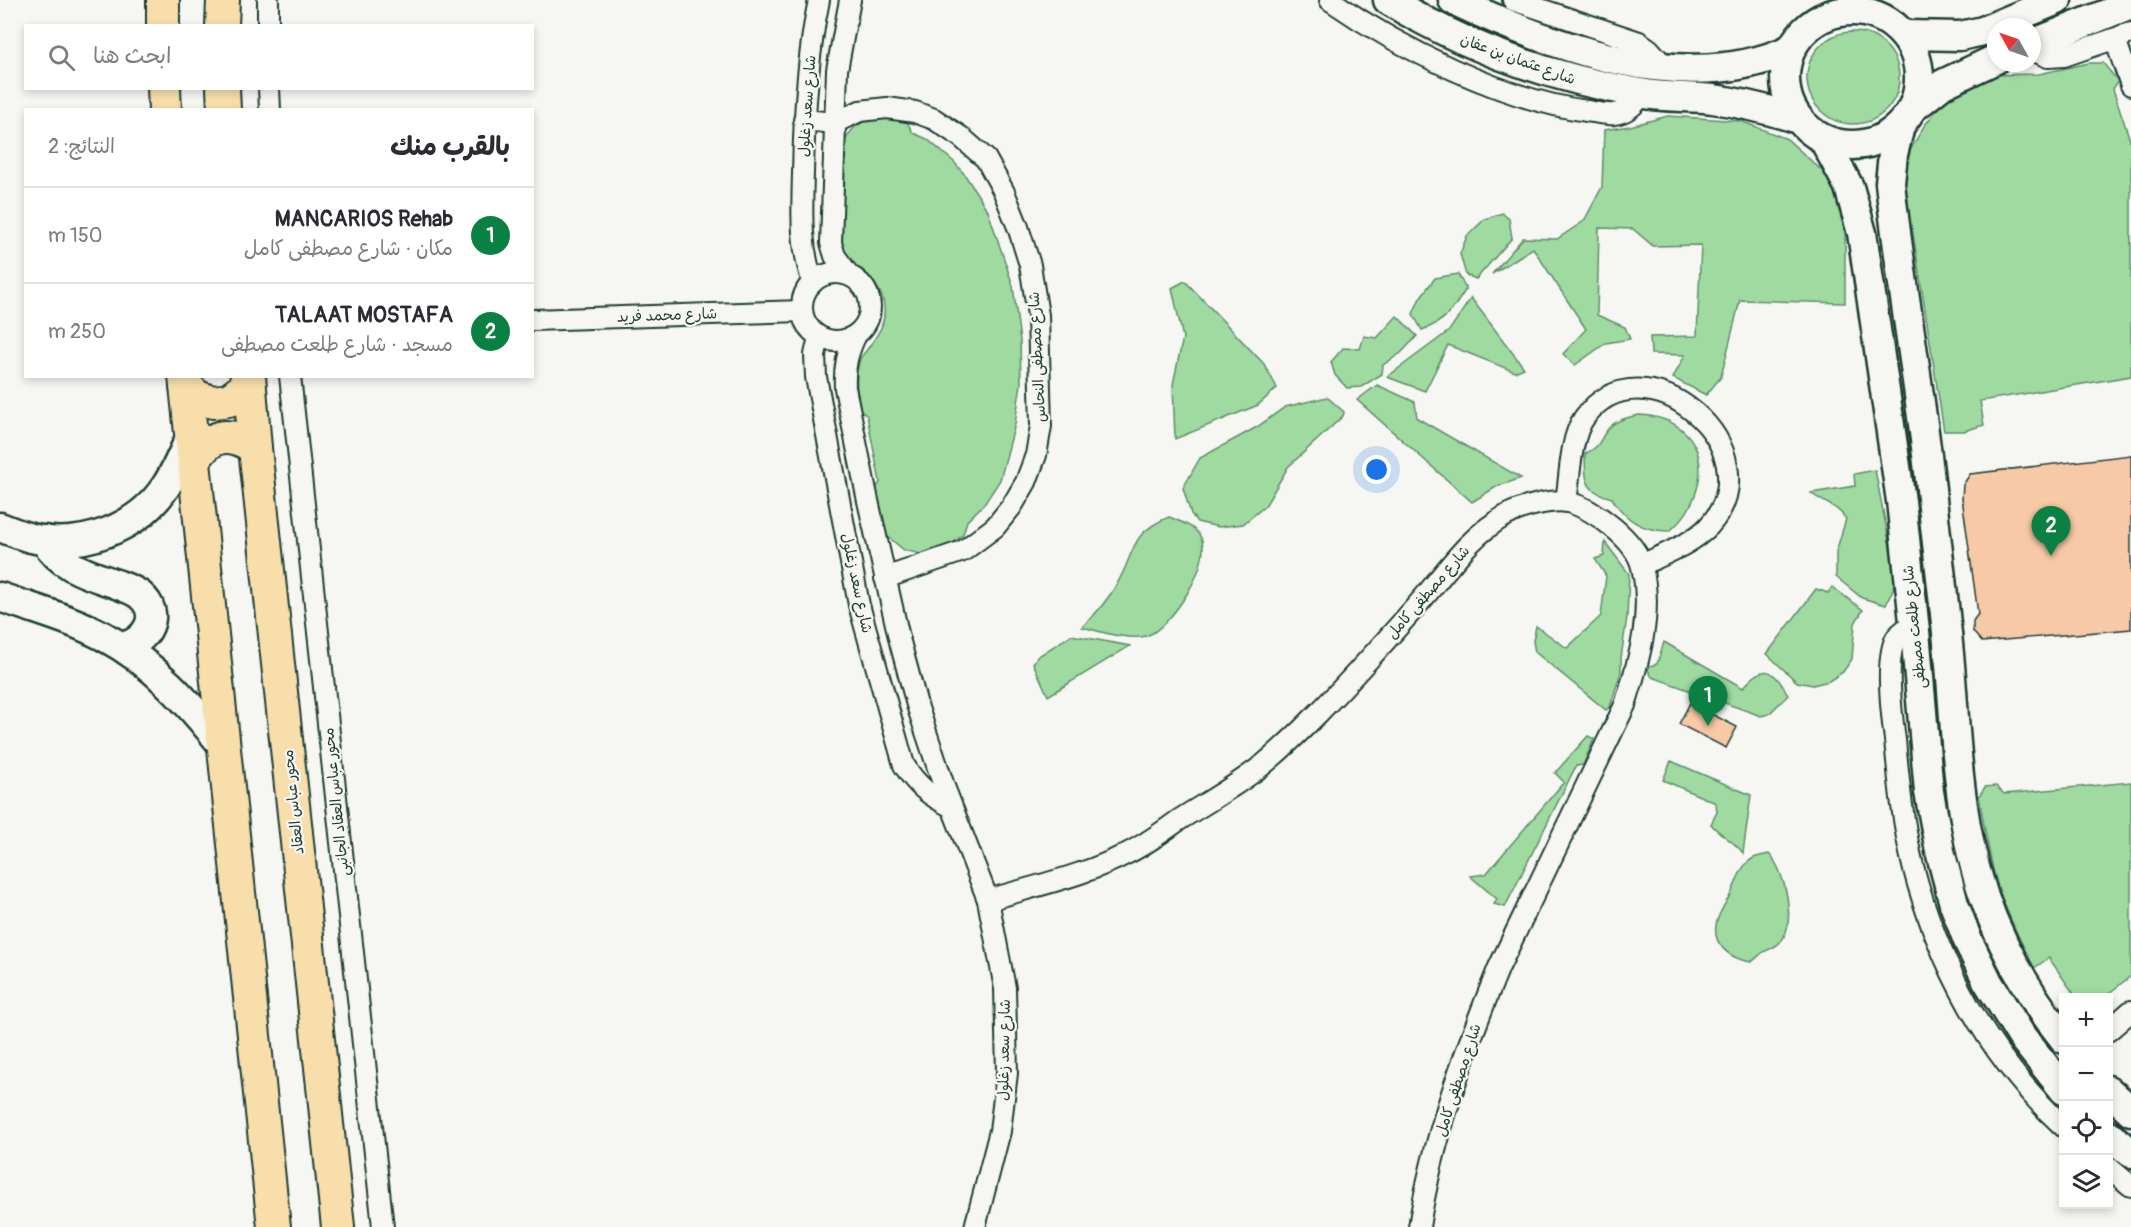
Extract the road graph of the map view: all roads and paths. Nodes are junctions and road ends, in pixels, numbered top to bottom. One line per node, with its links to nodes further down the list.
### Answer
1 (163, 0): 14 (main road)
2 (223, 0): 15 (main road)
3 (268, 0): 16 (street)
4 (819, 0): 34 (street, شارع سعد زغلول)
5 (850, 0): 35 (street, شارع سعد زغلول)
6 (1330, 0): 28 (street)
7 (1388, 0): 28 (street, شارع عثمان بن عفان)
8 (1453, 0): 23 (street, شارع عثمان بن عفان)
9 (1513, 0): 23 (street)
10 (1818, 0): 19 (street)
11 (2057, 0): 17 (street)
12 (2131, 4): 20 (street)
13 (1873, 7): 17 (street); 19 (street)
14 (163, 24)
15 (222, 24)
16 (268, 24)
17 (1905, 34): 32 (street)
18 (2123, 36): 21 (street); 24 (street)
19 (1798, 39): 23 (street, شارع عثمان بن عفان); 33 (street)
20 (2041, 40)
21 (2041, 54)
22 (1987, 63): 32 (street)
23 (1665, 67)
24 (2131, 86)
25 (164, 90): 29 (main road)
26 (223, 90): 30 (main road)
27 (269, 90): 31 (street)
28 (1643, 94): 33 (street, شارع عثمان بن عفان)
29 (165, 108)
30 (224, 108)
31 (270, 108)
32 (1907, 116): 36 (street); 62 (street, شارع طلعت مصطفى)
33 (1798, 119): 36 (street)
34 (804, 120): 35 (street); 38 (street, شارع سعد زغلول)
35 (834, 123): 37 (street, شارع سعد زغلول); 53 (street, شارع مصطفى النحاس)
36 (1824, 140): 55 (street, شارع طلعت مصطفى)
37 (849, 275): 38 (street); 41 (street)
38 (813, 282): 39 (street)
39 (802, 311): 40 (street, شارع محمد فريد); 42 (street)
40 (534, 320)
41 (856, 335): 42 (street); 53 (street, شارع سعد زغلول)
42 (819, 337): 58 (street, شارع سعد زغلول)
43 (248, 378): 46 (main road)
44 (249, 378): 48 (main road, محور عباس العقاد)
45 (290, 378): 73 (street, محور عباس العقاد الجانبى)
46 (186, 381): 47 (main road)
47 (193, 448): 48 (main road); 51 (street); 57 (main road)
48 (255, 448): 72 (main road, محور عباس العقاد)
49 (1566, 502): 52 (street, شارع مصطفى كامل); 52 (street); 59 (street, شارع مصطفى كامل)
50 (0, 527): 51 (street)
51 (45, 540): 56 (street)
52 (1642, 565): 75 (street, شارع مصطفى كامل)
53 (885, 578): 58 (street, شارع سعد زغلول)
54 (0, 597): 56 (street)
55 (1914, 622): 63 (street, شارع طلعت مصطفى); 66 (street)
56 (123, 647): 57 (street)
57 (224, 747): 71 (main road)
58 (950, 806): 59 (street, شارع سعد زغلول)
59 (988, 900): 74 (street, شارع سعد زغلول)
60 (2131, 1011): 61 (street)
61 (2113, 1027)
62 (2059, 1032)
63 (2059, 1084)
64 (2113, 1094): 65 (street)
65 (2131, 1112)
66 (2059, 1122)
67 (2113, 1138): 68 (street)
68 (2131, 1154)
69 (2113, 1170): 70 (street)
70 (2131, 1186)
71 (274, 1227)
72 (338, 1227)
73 (383, 1227)
74 (975, 1227)
75 (1419, 1227)

